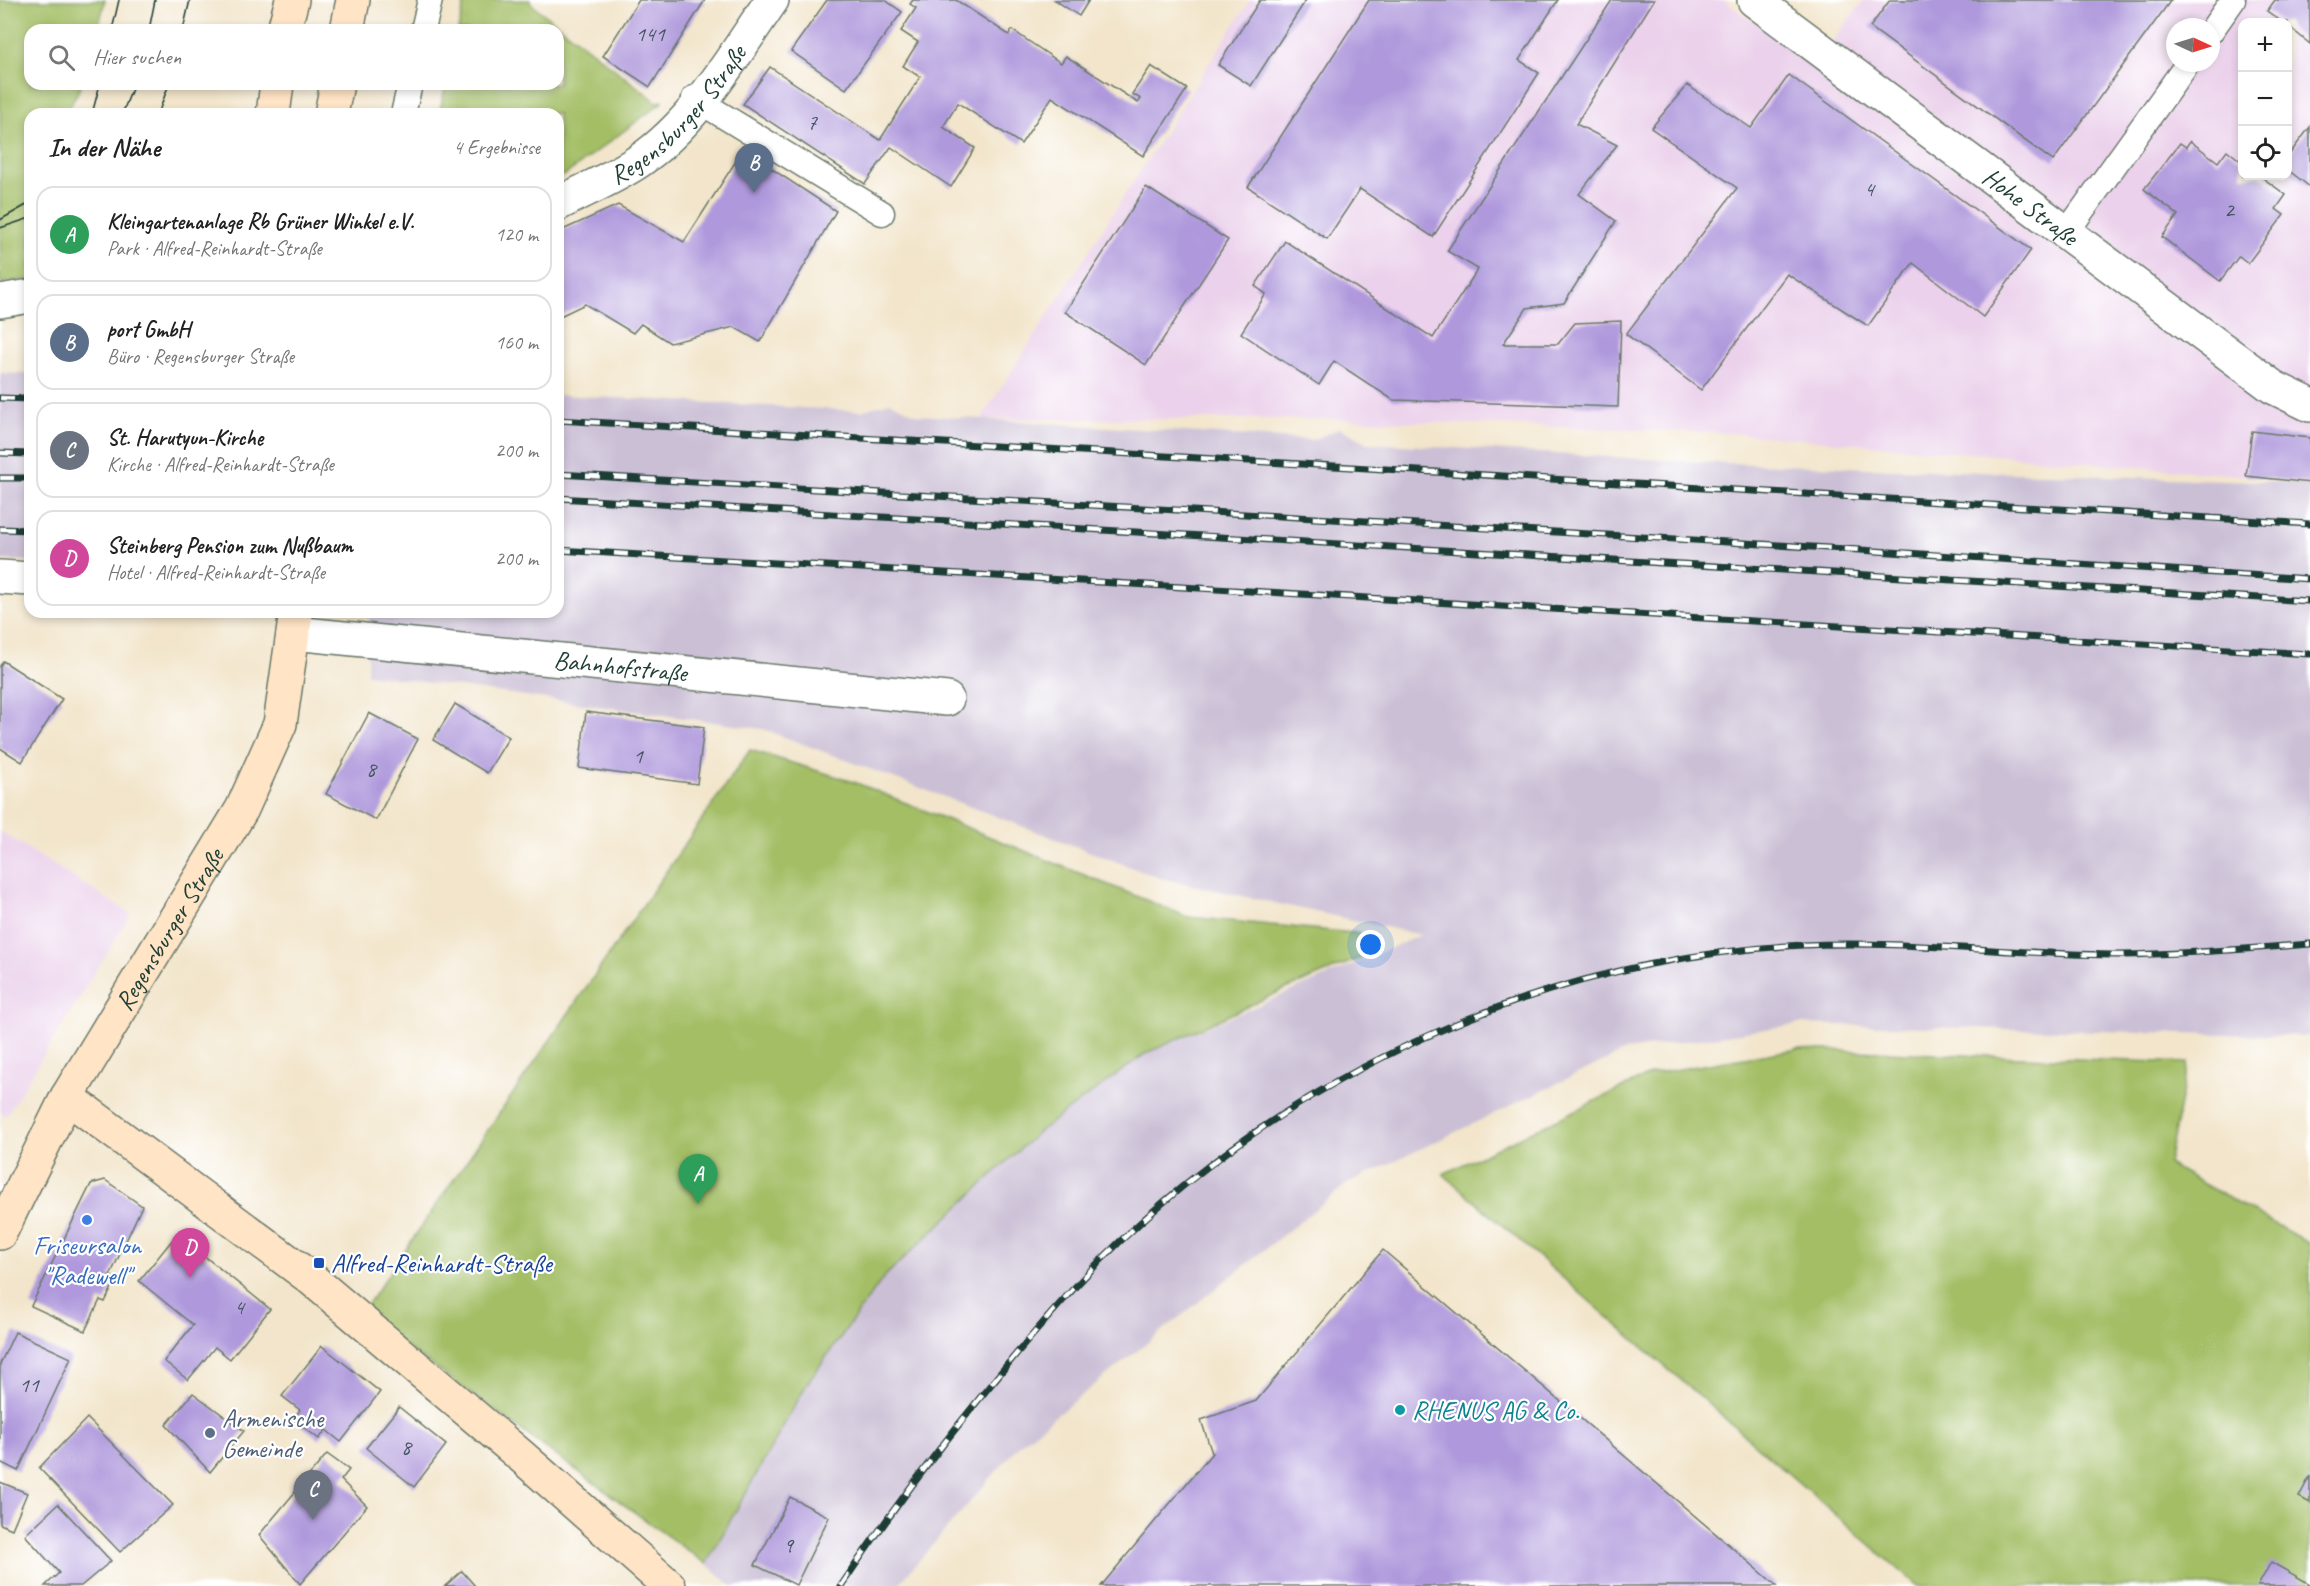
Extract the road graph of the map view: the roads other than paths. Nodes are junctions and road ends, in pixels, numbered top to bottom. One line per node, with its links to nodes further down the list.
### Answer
1 (292, 0): 8 (main road)
2 (353, 0): 9 (main road)
3 (430, 0): 10 (lane)
4 (772, 0): 15 (street, Regensburger Straße)
5 (1754, 0): 21 (street, Hohe Straße)
6 (2233, 0): 7 (lane)
7 (2220, 18)
8 (286, 24)
9 (348, 24)
10 (424, 24)
11 (2182, 72): 21 (lane)
12 (276, 90): 16 (main road)
13 (336, 90): 17 (main road)
14 (409, 90): 18 (lane)
15 (697, 100): 19 (street, Regensburger Straße); 20 (lane)
16 (274, 108)
17 (332, 108)
18 (404, 108)
19 (564, 201)
20 (882, 213)
21 (2066, 233): 24 (street, Hohe Straße)
22 (24, 297): 23 (street)
23 (0, 301)
24 (2310, 405)
25 (0, 577): 26 (street)
26 (24, 579)
27 (295, 623): 28 (street, Bahnhofstraße); 29 (main road, Regensburger Straße)
28 (947, 699)
29 (67, 1097): 30 (main road, Regensburger Straße); 31 (main road)
30 (0, 1233)
31 (669, 1586)

